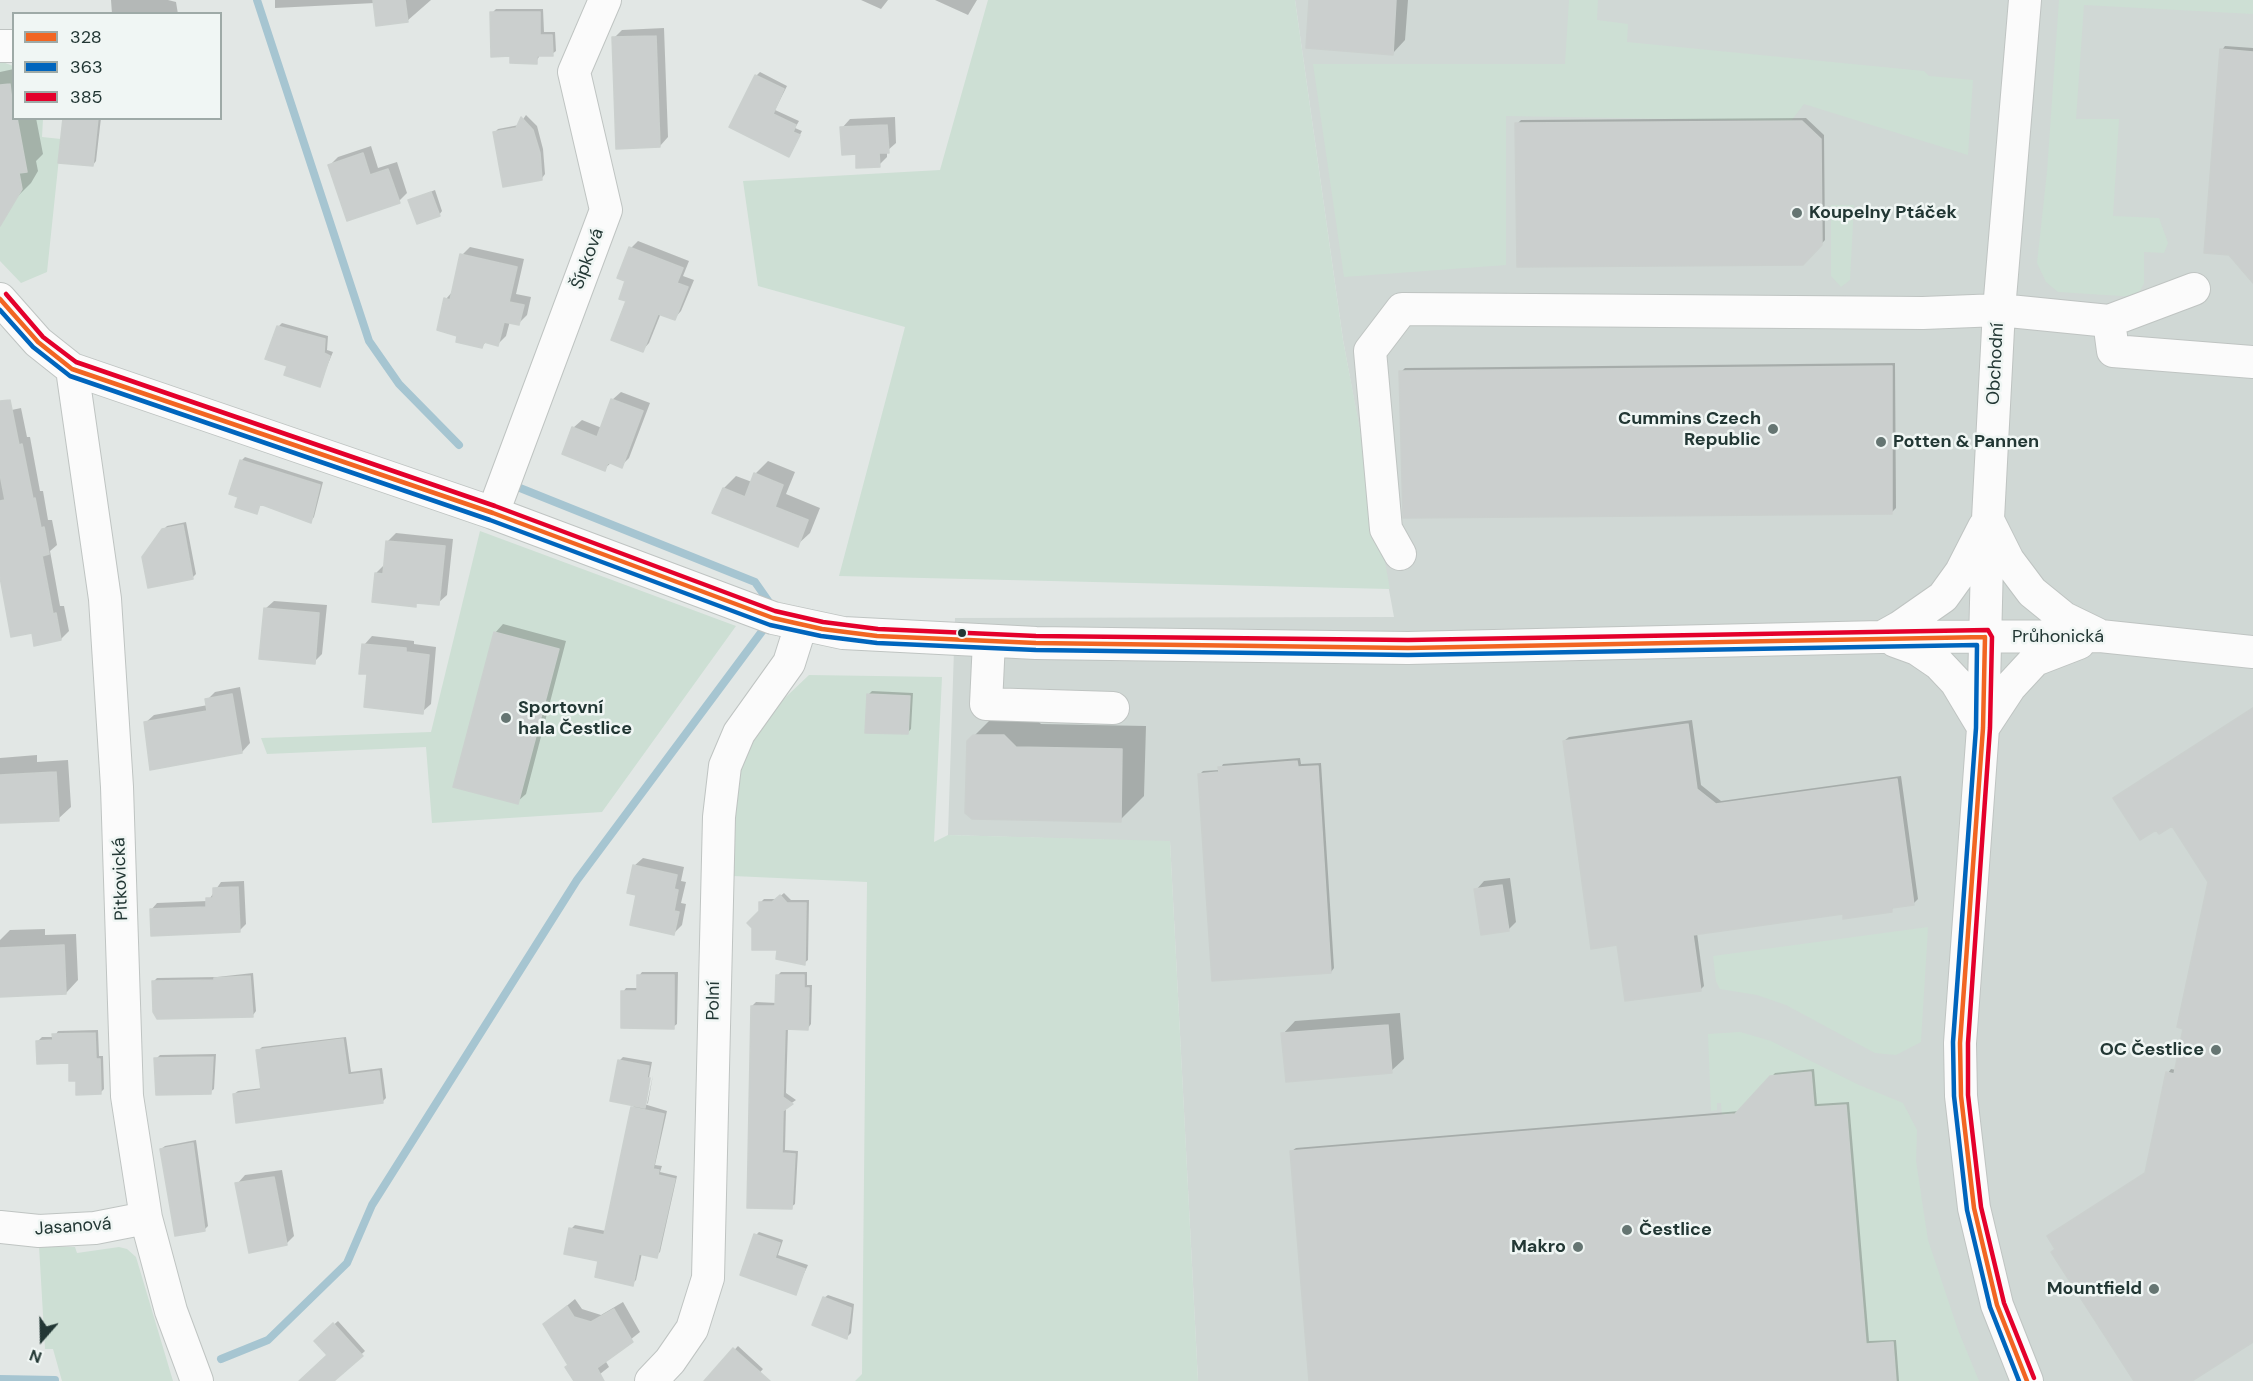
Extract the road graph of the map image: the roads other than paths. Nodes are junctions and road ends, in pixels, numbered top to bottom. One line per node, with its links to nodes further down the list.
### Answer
1 (605, 0): 9 (street, Šípková)
2 (2025, 0): 5 (street, Obchodní)
3 (2194, 289): 6 (street)
4 (0, 299): 8 (street, Průhonická)
5 (1999, 310): 6 (street); 10 (street, Obchodní); 11 (street)
6 (2109, 321): 7 (street)
7 (2253, 362)
8 (72, 369): 9 (street, Průhonická); 20 (street, Pitkovická)
9 (493, 513): 12 (street, Průhonická)
10 (1988, 519): 13 (street); 14 (street); 15 (street, Obchodní)
11 (1400, 554)
12 (801, 625): 16 (street, Průhonická); 23 (street, Polní)
13 (2100, 636): 15 (street, Průhonická); 17 (street, Průhonická); 19 (street, Obchodní)
14 (1881, 637): 15 (street, Průhonická); 16 (street, Průhonická); 19 (street)
15 (1985, 637): 19 (street, Obchodní)
16 (989, 641): 18 (street)
17 (2253, 652)
18 (1113, 708)
19 (1983, 728): 24 (street, Obchodní)
20 (146, 1218): 21 (street, Jasanová); 22 (street, Pitkovická)
21 (0, 1227)
22 (197, 1381)
23 (651, 1381)
24 (2027, 1381)

